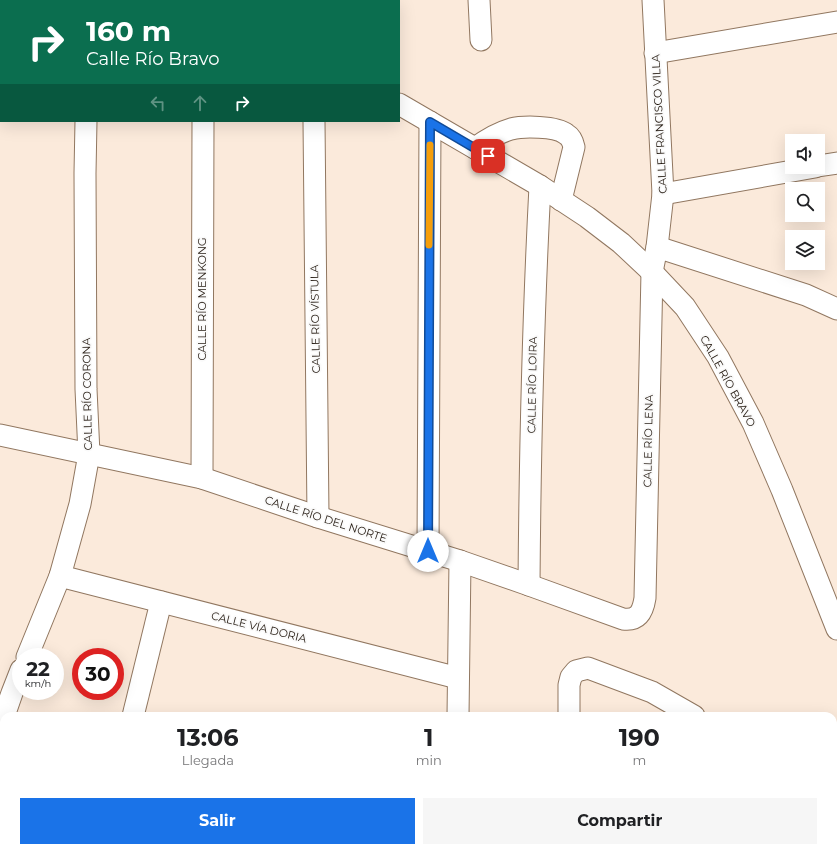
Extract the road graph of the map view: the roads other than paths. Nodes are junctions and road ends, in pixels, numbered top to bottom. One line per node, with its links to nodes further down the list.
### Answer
1 (479, 0): 4 (street)
2 (653, 0): 5 (street, CALLE FRANCISCO VILLA)
3 (837, 22): 5 (street)
4 (481, 40)
5 (655, 53): 16 (street, CALLE FRANCISCO VILLA)
6 (400, 105): 10 (street, CALLE RÍO BRAVO)
7 (86, 122): 22 (street, CALLE RÍO CORONA)
8 (203, 122): 23 (street, CALLE RÍO MENKONG)
9 (314, 122): 24 (street, CALLE RÍO VÍSTULA)
10 (430, 122): 11 (street, CALLE RÍO BRAVO); 25 (street)
11 (475, 148): 15 (street, CALLE RÍO BRAVO); 17 (street)
12 (837, 163): 13 (street)
13 (825, 165)
14 (785, 172): 16 (street)
15 (540, 186): 17 (street, CALLE RÍO BRAVO); 28 (street, CALLE RÍO LOIRA)
16 (664, 194): 18 (street, CALLE FRANCISCO VILLA)
17 (561, 200): 19 (street, CALLE RÍO BRAVO)
18 (657, 247): 19 (street, CALLE FRANCISCO VILLA); 20 (street)
19 (652, 272): 30 (street, CALLE RÍO LENA); 31 (street, CALLE RÍO BRAVO)
20 (837, 309)
21 (0, 434): 22 (street, CALLE RÍO DEL NORTE)
22 (89, 454): 23 (street, CALLE RÍO DEL NORTE); 27 (street, CALLE RÍO CORONA)
23 (202, 478): 24 (street, CALLE RÍO DEL NORTE)
24 (318, 517): 25 (street, CALLE RÍO DEL NORTE)
25 (428, 551): 26 (street, CALLE RÍO DEL NORTE)
26 (460, 562): 28 (street, CALLE RÍO DEL NORTE); 33 (street)
27 (60, 576): 29 (street, CALLE VÍA DORIA); 32 (street, CALLE RÍO CORONA)
28 (529, 585): 30 (street, CALLE RÍO DEL NORTE)
29 (162, 602): 33 (street, CALLE VÍA DORIA); 36 (street)
30 (643, 609)
31 (837, 628)
32 (31, 648)
33 (458, 678): 37 (street)
34 (12, 693): 35 (street)
35 (6, 712)
36 (134, 712)
37 (458, 712)
38 (569, 712): 39 (street)
39 (687, 712)

